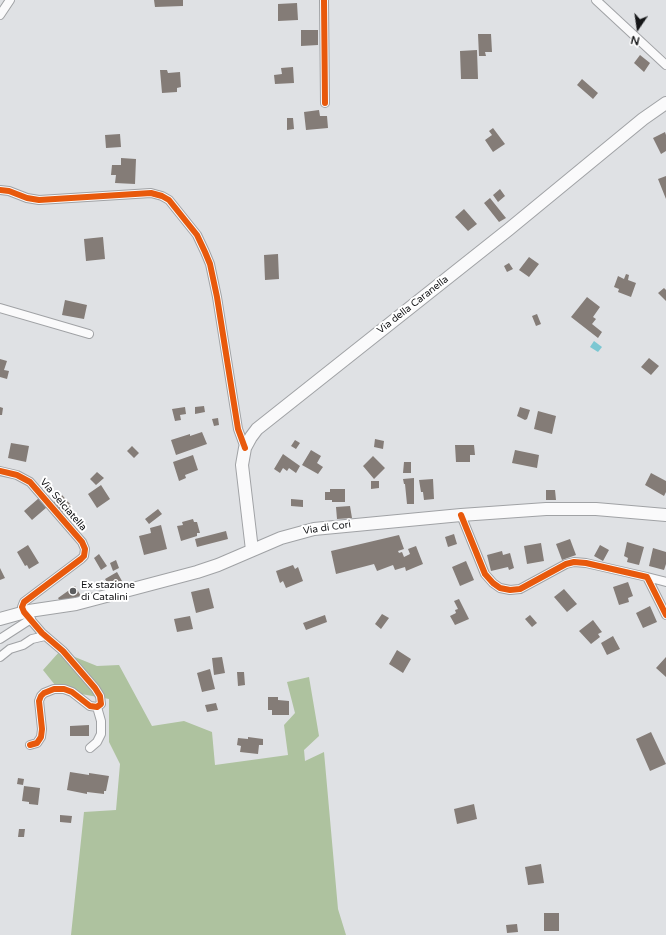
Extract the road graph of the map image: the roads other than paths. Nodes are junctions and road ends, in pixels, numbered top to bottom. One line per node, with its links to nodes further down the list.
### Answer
1 (10, 0): 4 (street)
2 (324, 0): 6 (street)
3 (596, 0): 5 (street)
4 (0, 15)
5 (666, 66)
6 (325, 103)
7 (666, 103): 11 (main road, Via della Caranella)
8 (0, 190): 11 (street)
9 (0, 308): 10 (street)
10 (89, 334)
11 (245, 448): 15 (main road, Via della Caranella)
12 (0, 471): 18 (street, Via Selciatella)
13 (461, 515): 14 (main road, Via di Cori); 15 (main road, Via di Cori); 16 (street)
14 (666, 515)
15 (252, 550): 18 (main road, Via di Cori)
16 (647, 577): 17 (street); 19 (street)
17 (666, 582)
18 (27, 616): 20 (main road, Via di Cori); 21 (street); 22 (street)
19 (666, 616)
20 (0, 619)
21 (45, 636): 23 (street); 24 (street)
22 (0, 639)
23 (0, 657)
24 (97, 707): 25 (street); 26 (street)
25 (30, 745)
26 (90, 748)

